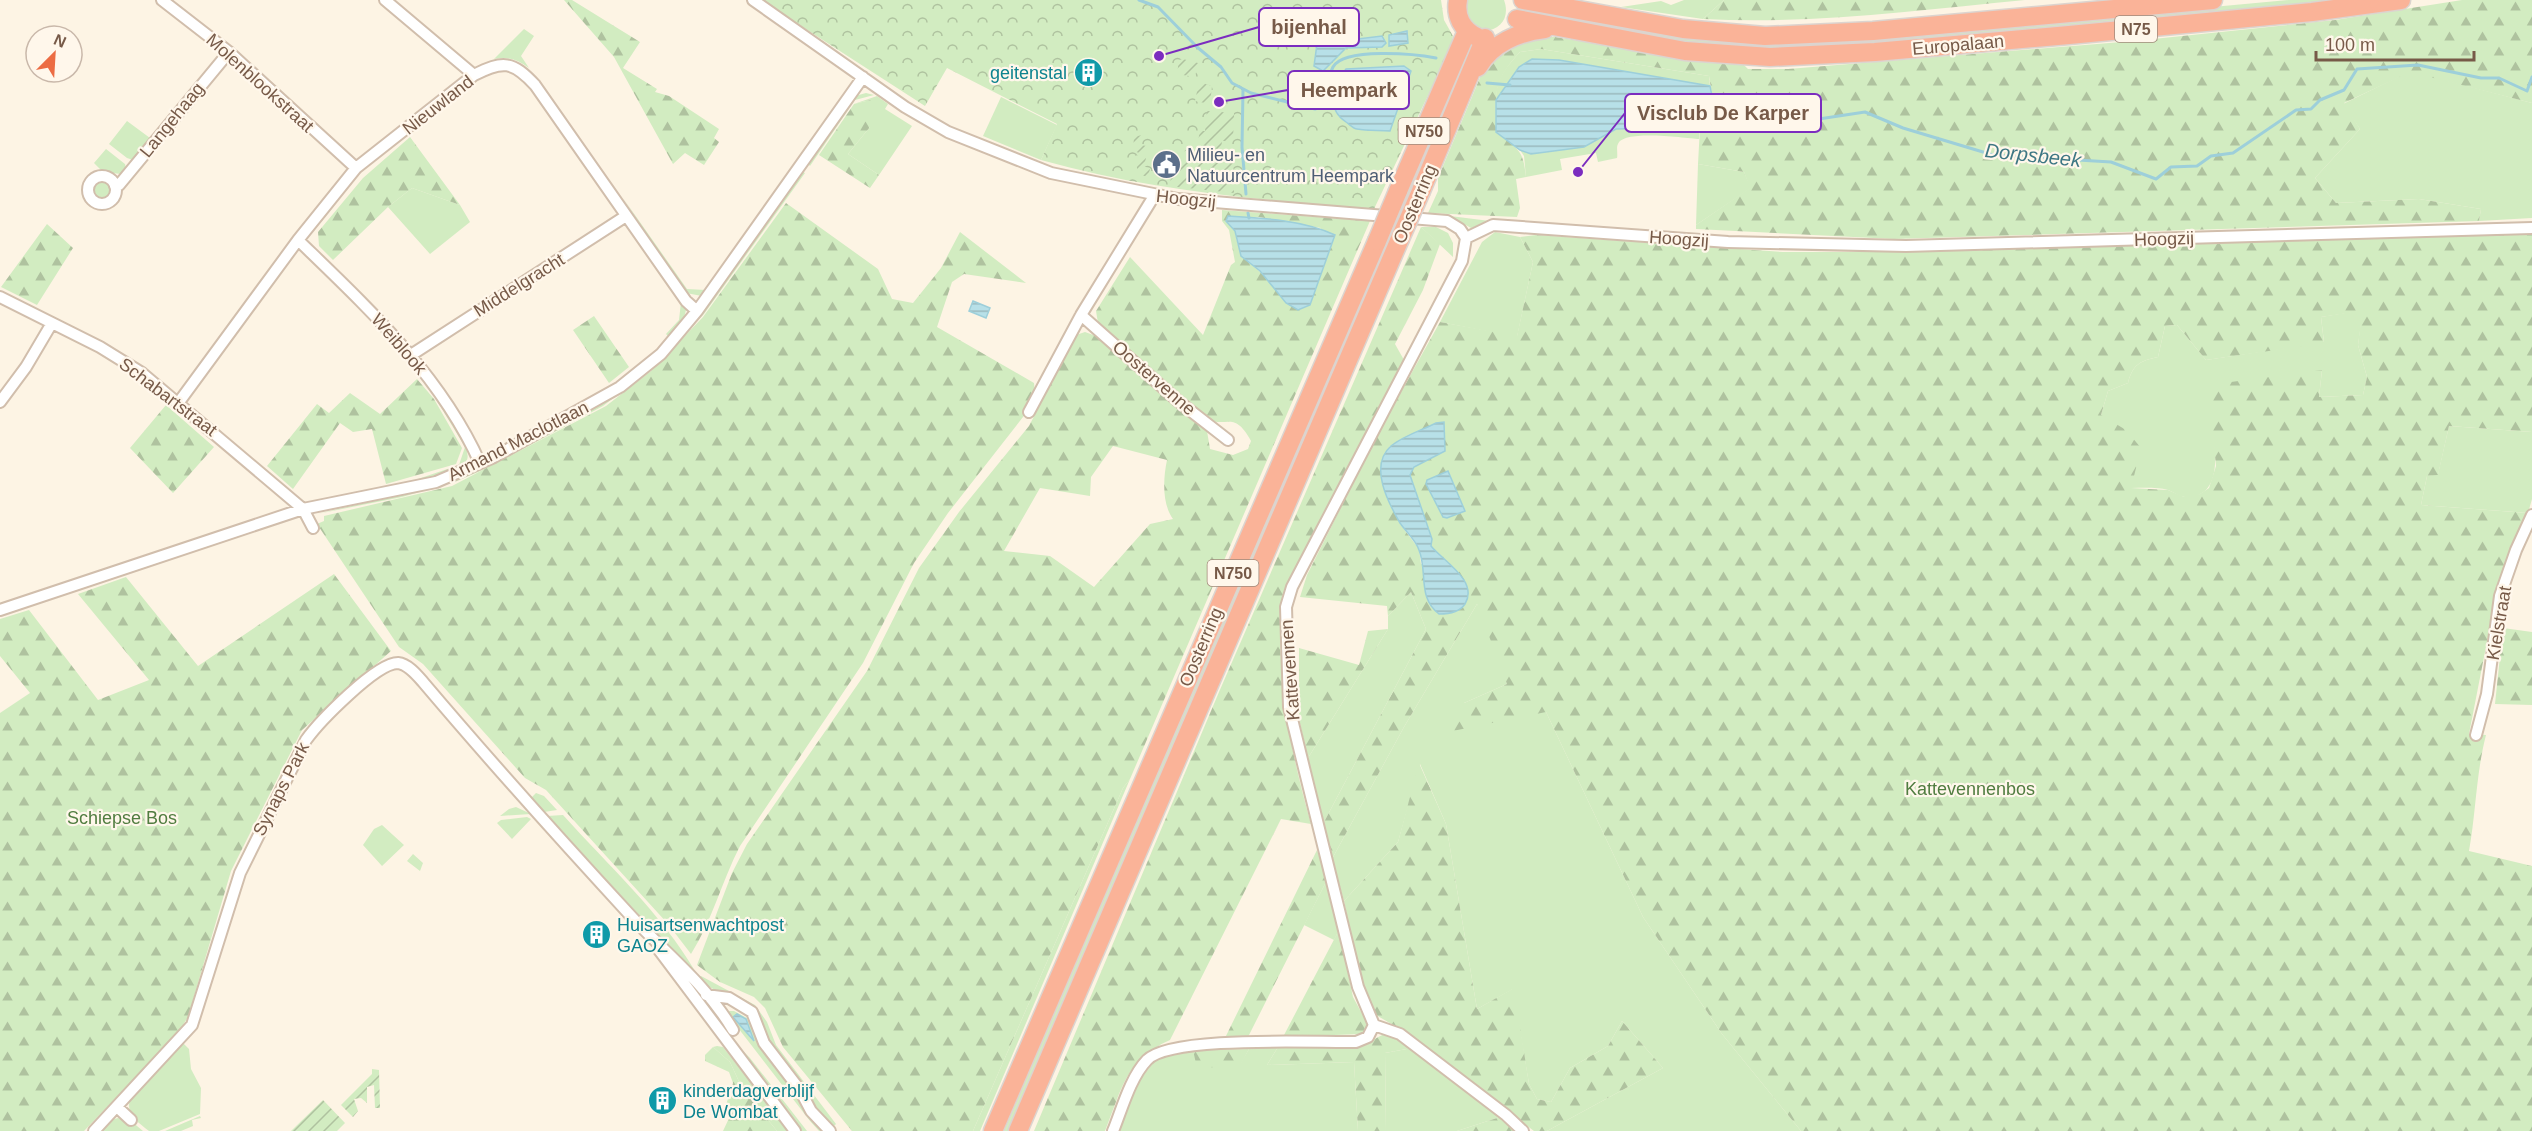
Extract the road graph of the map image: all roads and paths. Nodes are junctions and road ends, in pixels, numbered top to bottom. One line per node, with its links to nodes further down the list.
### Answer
1 (162, 0): 13 (street, Molenblookstraat)
2 (385, 0): 14 (street)
3 (753, 0): 15 (street, Hoogzij)
4 (1458, 0): 11 (highway)
5 (1516, 0): 9 (highway)
6 (1523, 0): 7 (highway, Europalaan / N75)
7 (2213, 0)
8 (2401, 0): 10 (highway, Europalaan / N75)
9 (1517, 20): 10 (highway, Europalaan / N75); 12 (highway)
10 (1560, 27): 16 (highway)
11 (1467, 31): 12 (highway); 52 (highway, Oosterring / N750, bridge)
12 (1485, 38): 16 (highway, Oosterring / N750)
13 (229, 52): 17 (street, Molenblookstraat); 18 (street, Langehaag)
14 (474, 75): 17 (street, Nieuwland); 20 (street, Nieuwland)
15 (863, 77): 19 (street, Hoogzij); 25 (street, Armand Maclotlaan)
16 (1464, 89): 53 (highway, Oosterring / N750, bridge)
17 (356, 168): 23 (street, Nieuwland)
18 (115, 186)
19 (1154, 196): 22 (street, Hoogzij); 26 (street)
20 (626, 216): 25 (street, Nieuwland); 28 (street, Middelgracht)
21 (2532, 228): 22 (street, Hoogzij)
22 (1466, 238): 45 (street, Kattevennen)
23 (298, 240): 28 (street, Weiblook); 30 (street, Nieuwland)
24 (0, 297): 27 (street, Schabartstraat)
25 (697, 311): 33 (street, Armand Maclotlaan)
26 (1082, 315): 31 (street); 32 (street, Oostervenne)
27 (52, 323): 29 (street); 30 (street, Schabartstraat)
28 (411, 355): 33 (street, Weiblook)
29 (0, 402)
30 (179, 402): 34 (street, Schabartstraat)
31 (1029, 412)
32 (1228, 440)
33 (480, 463): 34 (street, Armand Maclotlaan)
34 (303, 509): 36 (street, Schabartstraat); 37 (street, Armand Maclotlaan)
35 (2531, 518): 38 (street, Kielstraat)
36 (313, 528)
37 (0, 610)
38 (2476, 735)
39 (644, 931): 40 (street, Synaps Park); 41 (street, Synaps Park); 47 (street, Synaps Park)
40 (709, 995): 41 (street); 42 (street, Synaps Park); 44 (street)
41 (694, 998): 43 (street, Synaps Park)
42 (718, 1007): 43 (street); 44 (street); 46 (street, Synaps Park)
43 (706, 1013): 50 (street, Synaps Park)
44 (754, 1018): 51 (street)
45 (1374, 1025): 54 (street); 55 (street)
46 (734, 1030)
47 (117, 1107): 48 (street); 49 (street, Synaps Park)
48 (131, 1120)
49 (94, 1131)
50 (795, 1131)
51 (830, 1131)
52 (993, 1131)
53 (1018, 1131)
54 (1113, 1131)
55 (1523, 1131)

